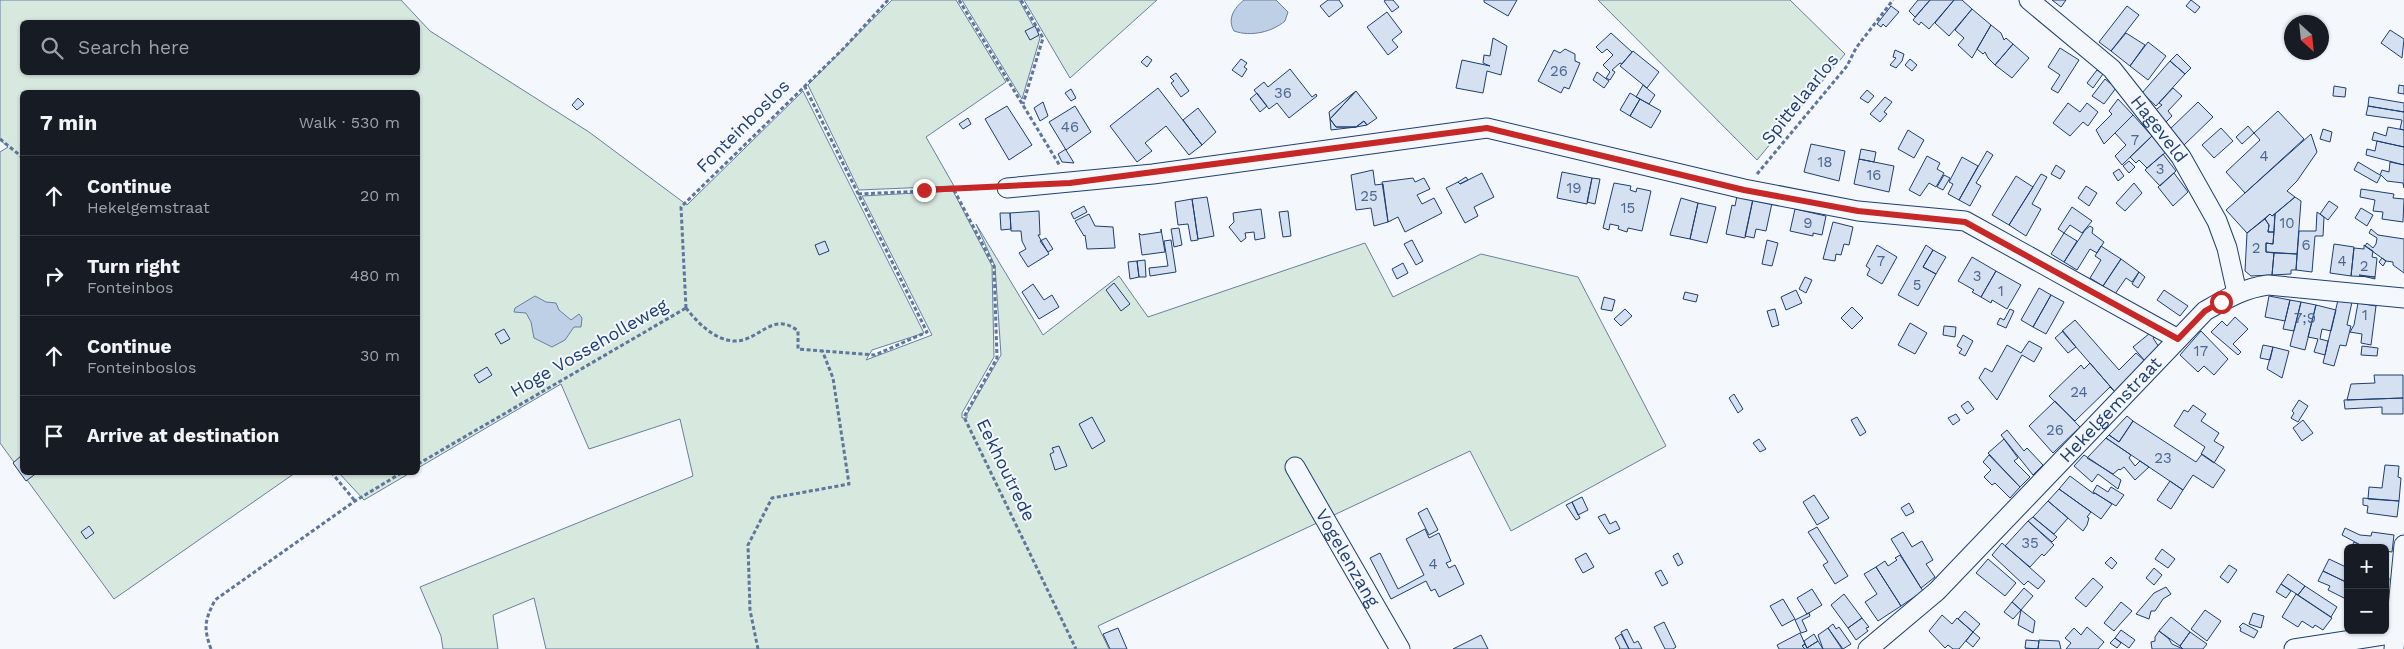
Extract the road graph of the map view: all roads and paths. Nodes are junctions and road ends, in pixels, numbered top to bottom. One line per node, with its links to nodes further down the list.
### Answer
1 (888, 0): 6 (path)
2 (959, 0): 7 (path)
3 (1021, 0): 7 (path)
4 (1893, 0): 13 (path, Spittelaarlos)
5 (2029, 0): 16 (street, Hageveld)
6 (804, 85): 14 (path, Fonteinboslos); 15 (path, Fonteinboslos)
7 (1023, 104): 10 (path)
8 (0, 139): 9 (path)
9 (20, 155)
10 (1070, 183): 11 (street); 13 (street)
11 (1007, 188): 12 (path)
12 (954, 190): 14 (path); 31 (path, Eekhoutrede)
13 (1744, 190): 19 (street)
14 (858, 194): 20 (path, Fonteinboslos)
15 (681, 207): 18 (path, Hoge Vosseholleweg)
16 (2237, 293): 17 (street, Hekelgemstraat); 19 (street, Hekelgemstraat)
17 (2404, 298)
18 (686, 308): 20 (path); 21 (path, Hoge Vosseholleweg)
19 (2178, 339): 28 (street, Hekelgemstraat)
20 (822, 350): 30 (path)
21 (420, 463)
22 (1295, 467): 32 (street, Vogelenzang)
23 (333, 475): 25 (path)
24 (398, 475): 25 (path)
25 (355, 501): 29 (path)
26 (2404, 545): 27 (street)
27 (2398, 638): 33 (street)
28 (1876, 647)
29 (211, 649)
30 (758, 649)
31 (1076, 649)
32 (1400, 649)
33 (2294, 649)

